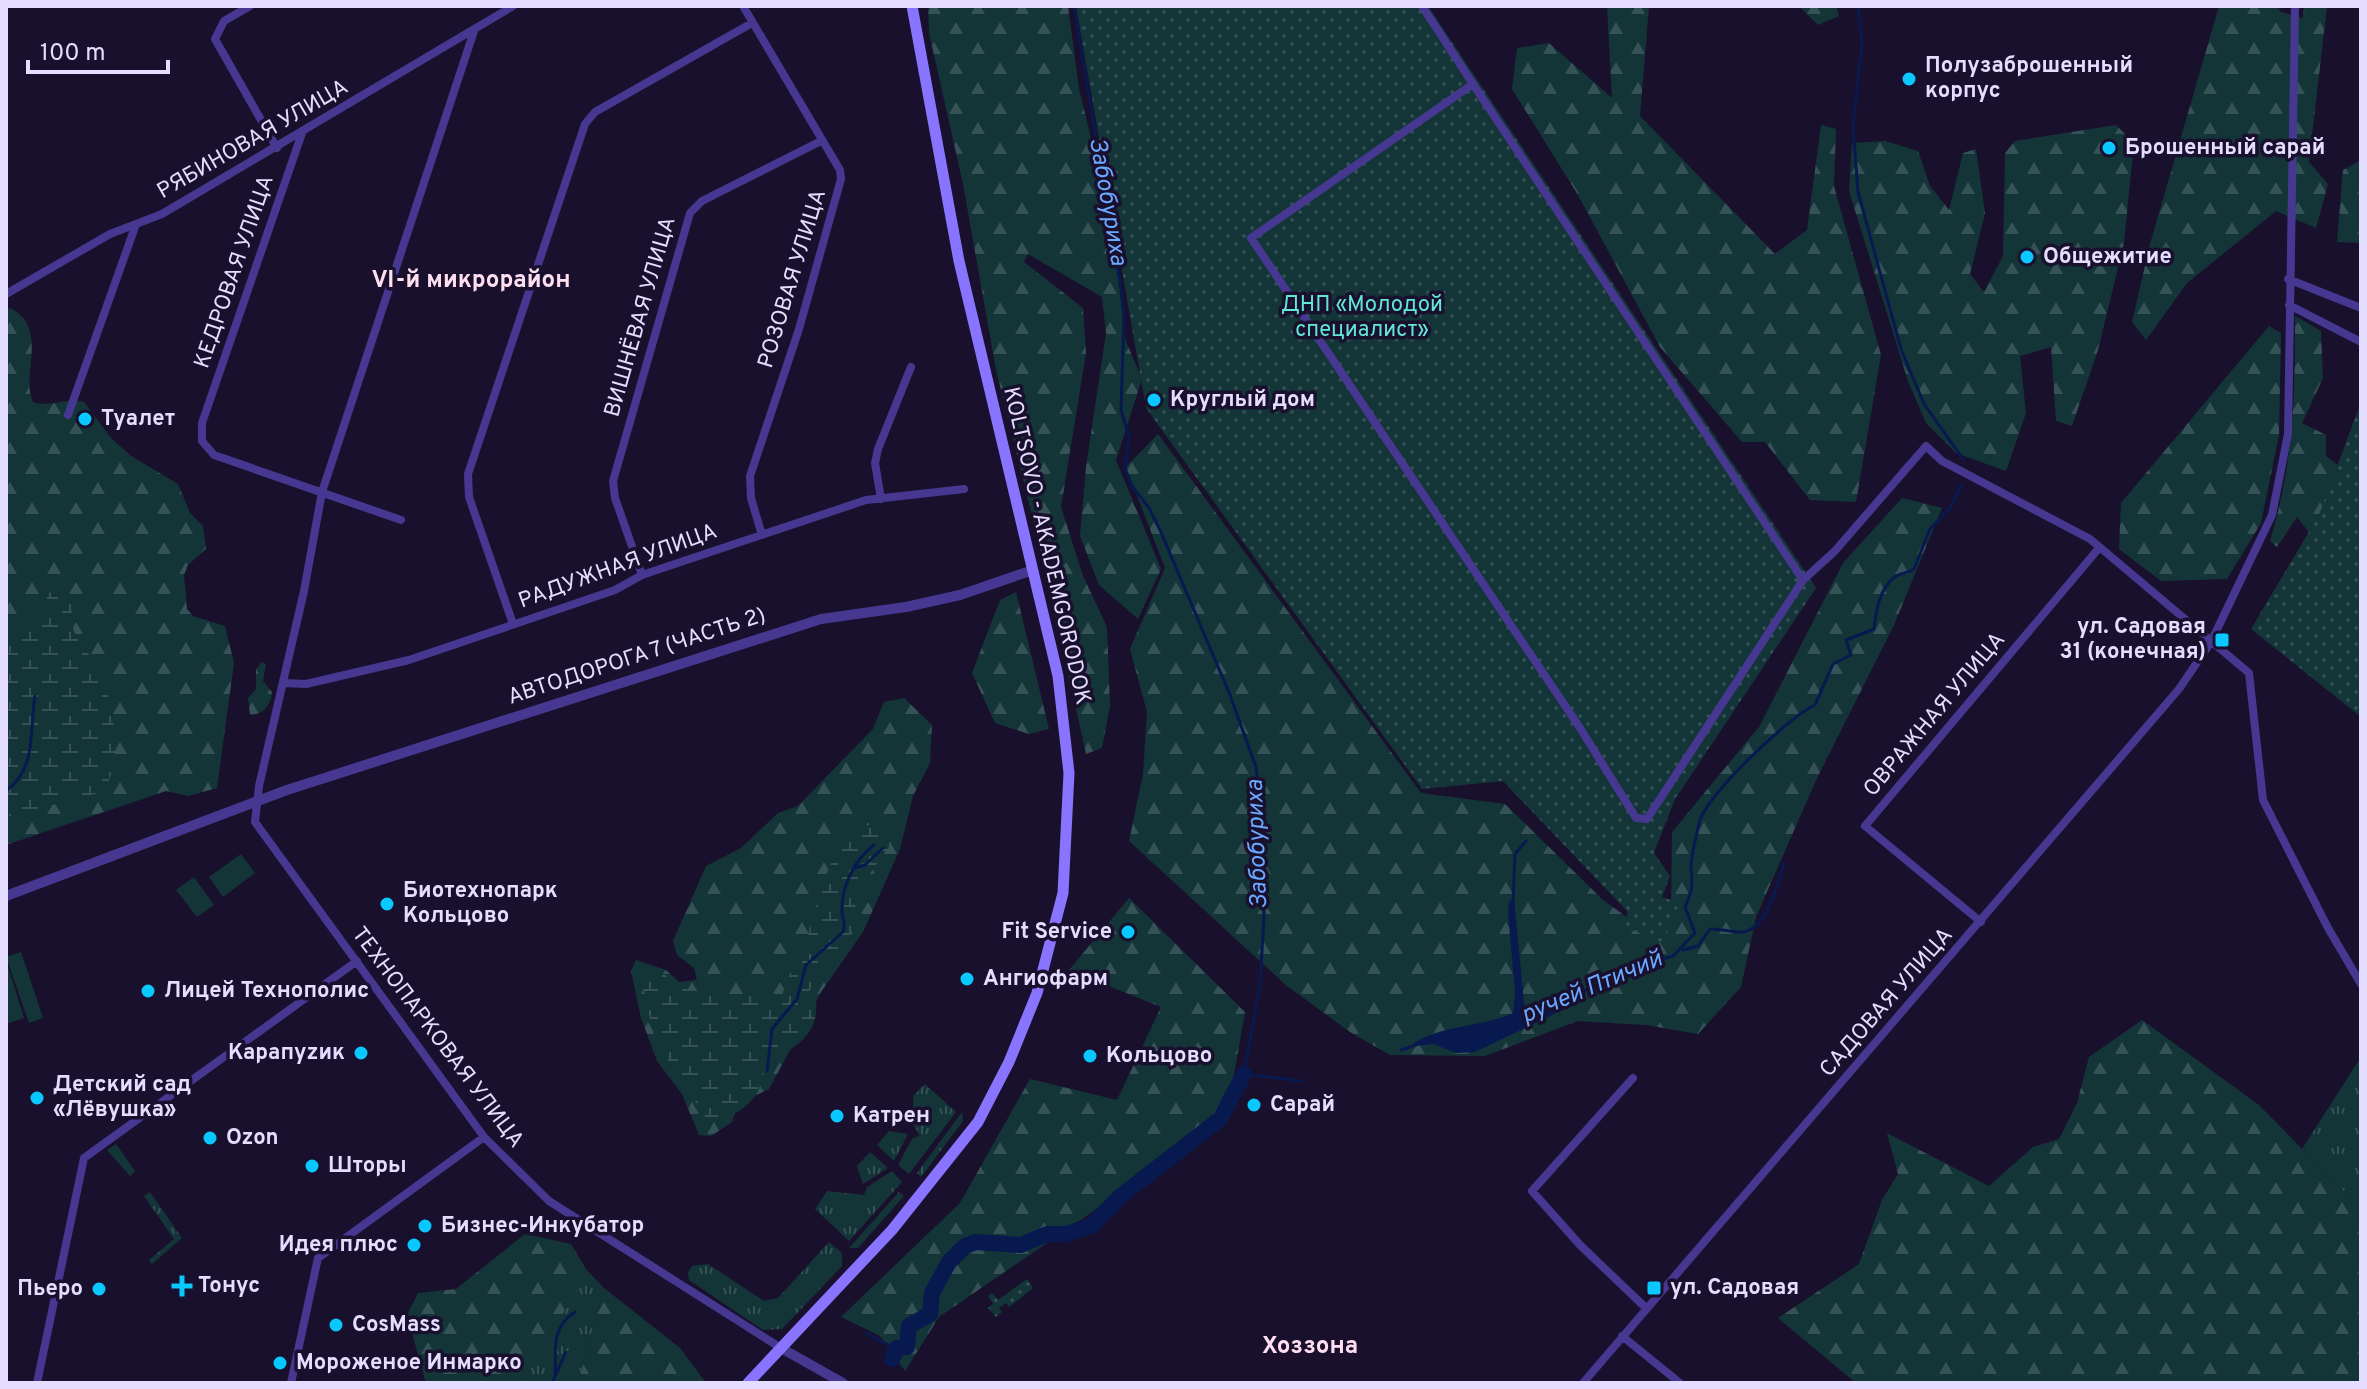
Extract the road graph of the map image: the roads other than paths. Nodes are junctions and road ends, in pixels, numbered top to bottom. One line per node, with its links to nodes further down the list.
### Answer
1 (250, 6): 12 (street)
2 (513, 6): 8 (street, РЯБИНОВАЯ УЛИЦА)
3 (743, 6): 7 (street, РОЗОВАЯ УЛИЦА)
4 (912, 6): 27 (main road, KOLTSOVO - AKADEMGORODOK)
5 (1422, 6): 9 (street)
6 (2295, 6): 14 (street, САДОВАЯ УЛИЦА)
7 (752, 23): 11 (street, РОЗОВАЯ УЛИЦА); 30 (street)
8 (474, 31): 10 (street, РЯБИНОВАЯ УЛИЦА); 22 (street, ТЕХНОПАРКОВАЯ УЛИЦА)
9 (1473, 84): 29 (street); 29 (street)
10 (302, 133): 12 (street, РЯБИНОВАЯ УЛИЦА); 22 (street, КЕДРОВАЯ УЛИЦА)
11 (821, 141): 25 (street, РОЗОВАЯ УЛИЦА); 28 (street, ВИШНЁВАЯ УЛИЦА)
12 (277, 148): 13 (street, РЯБИНОВАЯ УЛИЦА)
13 (135, 227): 15 (street, РЯБИНОВАЯ УЛИЦА); 20 (street)
14 (2288, 279): 16 (street, САДОВАЯ УЛИЦА); 17 (street)
15 (6, 294)
16 (2289, 305): 18 (street); 31 (street, САДОВАЯ УЛИЦА)
17 (2361, 308)
18 (2361, 342)
19 (911, 367): 23 (street)
20 (68, 415)
21 (964, 489): 23 (street, РАДУЖНАЯ УЛИЦА)
22 (322, 492): 24 (street); 32 (street, ТЕХНОПАРКОВАЯ УЛИЦА)
23 (881, 499): 25 (street, РАДУЖНАЯ УЛИЦА)
24 (401, 520)
25 (762, 535): 28 (street, РАДУЖНАЯ УЛИЦА)
26 (2099, 548): 29 (street); 31 (street); 35 (street, ОВРАЖНАЯ УЛИЦА)
27 (1033, 570): 33 (street, АВТОДОРОГА 7 (ЧАСТЬ 2)); 42 (main road, KOLTSOVO - AKADEMGORODOK)
28 (642, 575): 30 (street, РАДУЖНАЯ УЛИЦА)
29 (1803, 580)
30 (513, 624): 32 (street, РАДУЖНАЯ УЛИЦА)
31 (2211, 642): 35 (street, САДОВАЯ УЛИЦА); 37 (street)
32 (284, 683): 33 (street, ТЕХНОПАРКОВАЯ УЛИЦА)
33 (257, 801): 34 (street, АВТОДОРОГА 7 (ЧАСТЬ 2)); 36 (street, ТЕХНОПАРКОВАЯ УЛИЦА)
34 (6, 896)
35 (1981, 922): 40 (street, САДОВАЯ УЛИЦА)
36 (357, 961): 39 (street, ТЕХНОПАРКОВАЯ УЛИЦА); 43 (street)
37 (2361, 984)
38 (1633, 1078): 40 (street)
39 (484, 1137): 42 (street, ТЕХНОПАРКОВАЯ УЛИЦА); 44 (street)
40 (1646, 1308): 41 (street, САДОВАЯ УЛИЦА)
41 (1622, 1336): 47 (street, САДОВАЯ УЛИЦА); 48 (street)
42 (781, 1348): 45 (main road, KOLTSOVO - AKADEMGORODOK); 46 (street)
43 (37, 1383)
44 (291, 1383)
45 (748, 1383)
46 (843, 1383)
47 (1583, 1383)
48 (1680, 1383)

